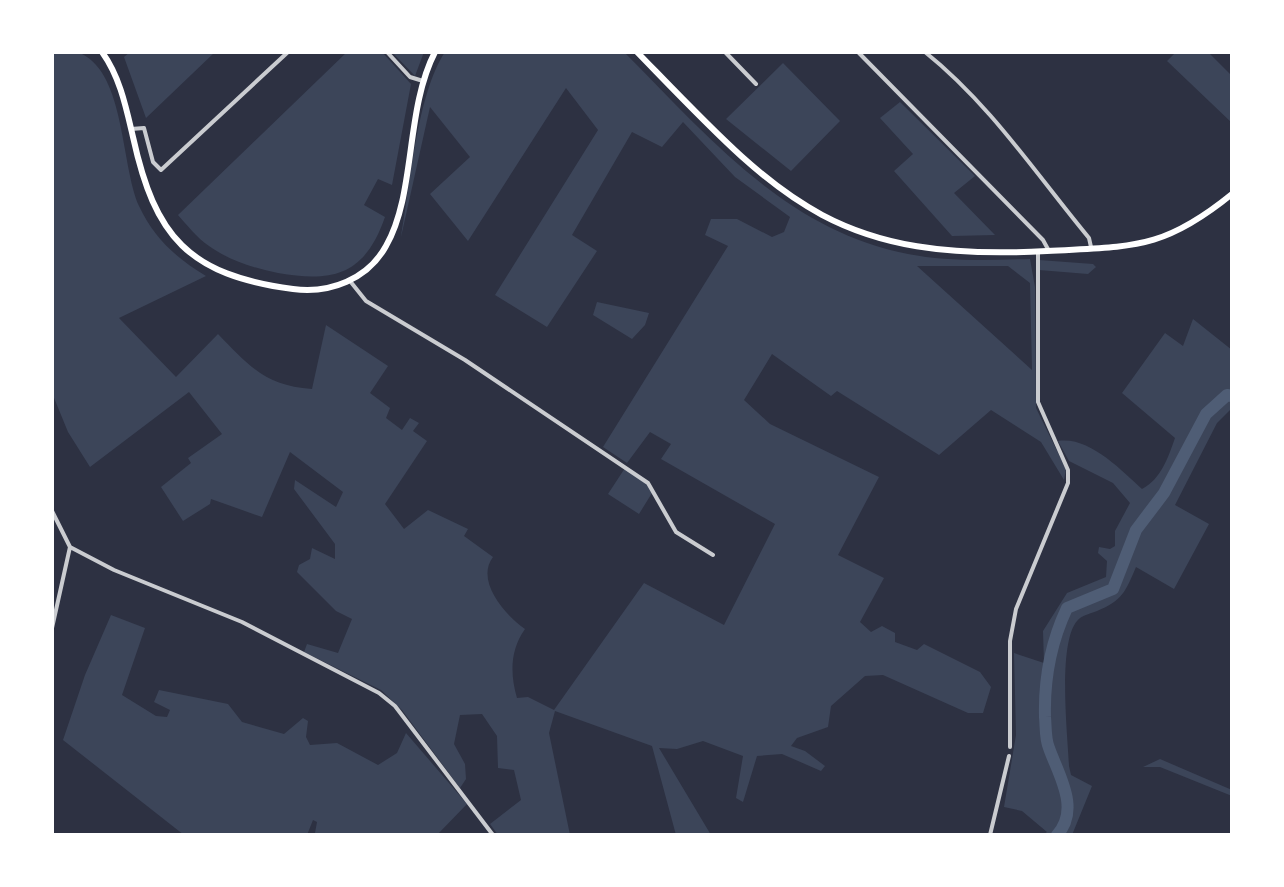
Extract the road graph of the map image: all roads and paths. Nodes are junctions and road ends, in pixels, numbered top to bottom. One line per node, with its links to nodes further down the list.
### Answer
1 (102, 52): 11 (main road)
2 (288, 52): 11 (street)
3 (387, 52): 9 (street)
4 (435, 52): 9 (main road)
5 (637, 52): 15 (main road)
6 (725, 52): 10 (street)
7 (858, 52): 14 (street)
8 (925, 52): 13 (street)
9 (423, 81): 16 (main road)
10 (756, 84)
11 (131, 129): 16 (main road)
12 (1232, 194): 13 (main road)
13 (1092, 250): 14 (main road)
14 (1049, 251): 15 (main road)
15 (1038, 252): 21 (street)
16 (350, 281): 19 (street)
17 (52, 511): 18 (street)
18 (70, 547): 20 (street); 23 (street)
19 (713, 555)
20 (52, 628)
21 (1010, 747)
22 (1009, 756): 24 (street)
23 (493, 835)
24 (990, 835)

